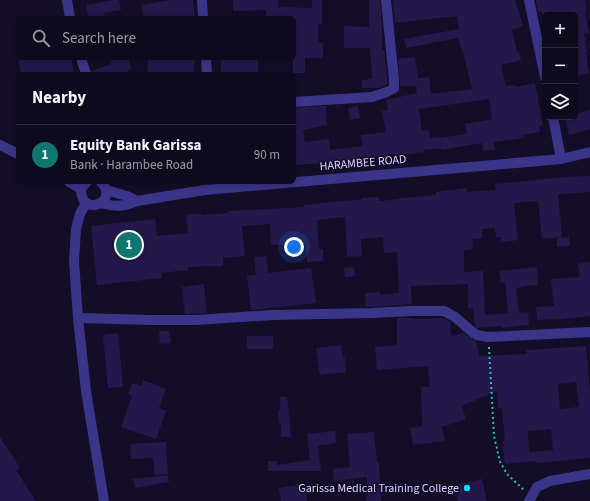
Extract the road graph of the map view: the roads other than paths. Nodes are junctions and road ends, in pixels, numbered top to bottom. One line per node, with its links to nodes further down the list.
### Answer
1 (67, 0): 5 (street)
2 (202, 0): 6 (street)
3 (386, 0): 12 (street)
4 (529, 0): 9 (street)
5 (70, 16)
6 (203, 16)
7 (82, 60): 10 (street)
8 (206, 60): 11 (street)
9 (542, 63)
10 (85, 72)
11 (207, 72)
12 (296, 102)
13 (554, 120): 17 (street)
14 (0, 144): 16 (street)
15 (590, 152): 17 (street, HARAMBEE ROAD)
16 (16, 153)
17 (562, 159): 18 (street, HARAMBEE ROAD)
18 (296, 179)
19 (231, 184): 22 (street, HARAMBEE ROAD)
20 (84, 186): 24 (street)
21 (104, 186): 23 (street); 25 (street)
22 (205, 186): 23 (street, HARAMBEE ROAD)
23 (137, 201): 25 (street, HARAMBEE ROAD)
24 (86, 203): 25 (street, HARAMBEE ROAD); 26 (street)
25 (100, 203)
26 (78, 318): 27 (street); 30 (street)
27 (590, 332)
28 (590, 474): 29 (street)
29 (530, 499)
30 (104, 501)

